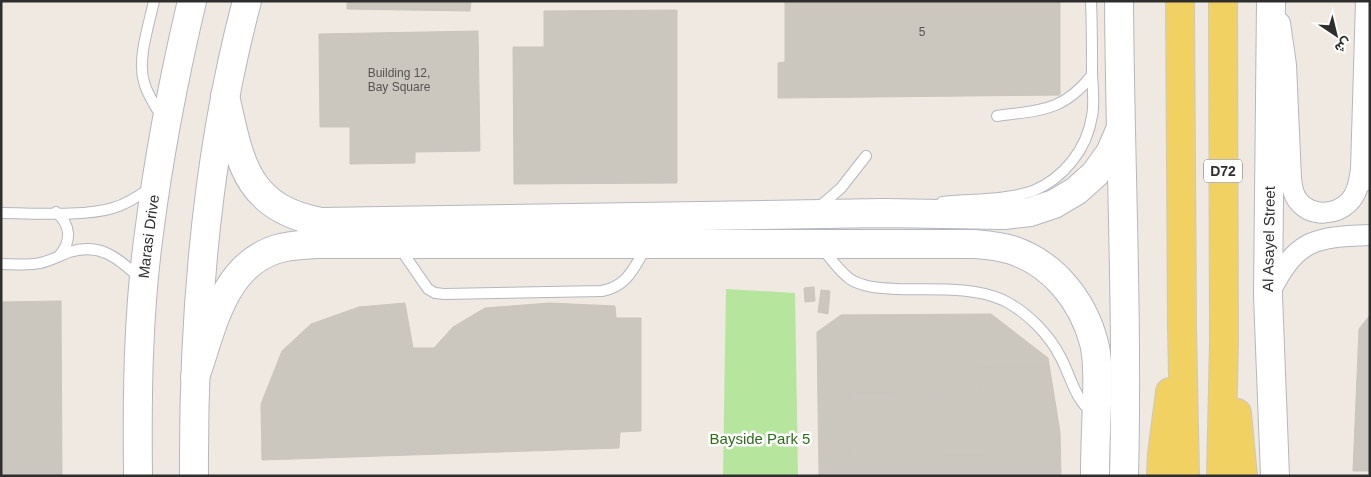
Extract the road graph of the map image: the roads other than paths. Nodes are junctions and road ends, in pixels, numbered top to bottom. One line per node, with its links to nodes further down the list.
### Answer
1 (154, 1): 13 (lane)
2 (192, 1): 13 (street, Marasi Drive)
3 (247, 1): 11 (street)
4 (1091, 1): 10 (lane)
5 (1119, 1): 14 (street)
6 (1180, 1): 32 (main road)
7 (1223, 1): 33 (main road, D72)
8 (1272, 1): 16 (street); 31 (street, Al Asayel Street)
9 (1366, 1): 16 (street)
10 (1092, 75): 12 (lane); 20 (lane)
11 (225, 96): 22 (street); 35 (street)
12 (997, 116)
13 (166, 126): 17 (street, Marasi Drive)
14 (1120, 130): 20 (street); 23 (street)
15 (866, 156): 22 (lane)
16 (1361, 169): 18 (street)
17 (157, 183): 19 (lane); 30 (street, Marasi Drive)
18 (1370, 193)
19 (56, 212): 21 (lane); 28 (lane)
20 (883, 212): 22 (street)
21 (1, 213)
22 (811, 214)
23 (1123, 215): 34 (street); 40 (street)
24 (1370, 235): 31 (street)
25 (818, 243): 27 (street); 34 (street); 36 (lane)
26 (398, 244): 27 (street); 27 (lane); 35 (street)
27 (648, 244)
28 (59, 257): 29 (lane); 30 (lane)
29 (1, 264)
30 (144, 281): 37 (street, Marasi Drive)
31 (1268, 296): 45 (street, Al Asayel Street)
32 (1182, 326): 41 (main road); 42 (main road)
33 (1224, 342): 43 (main road, D72); 44 (main road)
34 (1098, 374): 36 (street)
35 (195, 377): 38 (street)
36 (1096, 415): 39 (street)
37 (138, 476)
38 (194, 476)
39 (1094, 476)
40 (1124, 476)
41 (1161, 476)
42 (1185, 476)
43 (1221, 476)
44 (1242, 476)
45 (1275, 476)

